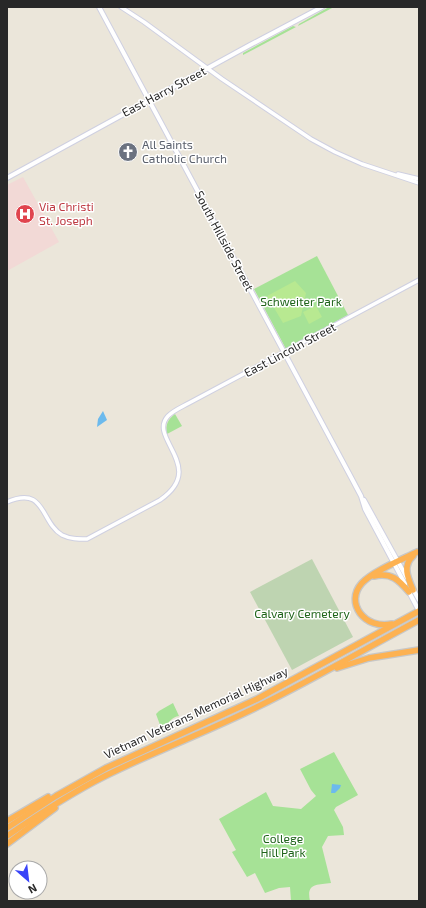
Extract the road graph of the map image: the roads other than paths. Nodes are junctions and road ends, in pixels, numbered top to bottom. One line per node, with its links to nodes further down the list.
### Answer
1 (99, 7): 5 (main road, South Hillside Street)
2 (121, 7): 4 (street)
3 (322, 7): 4 (main road, East Harry Street)
4 (208, 68): 5 (main road, East Harry Street); 6 (street)
5 (148, 101): 7 (main road, East Harry Street); 11 (main road, South Hillside Street)
6 (389, 172): 8 (street); 9 (street)
7 (7, 178)
8 (419, 179)
9 (419, 183)
10 (419, 280): 11 (street, East Lincoln Street)
11 (284, 353): 12 (street, East Lincoln Street); 14 (main road, South Hillside Street)
12 (7, 502)
13 (418, 552): 14 (highway); 16 (highway)
14 (395, 562): 15 (highway); 16 (main road, South Hillside Street)
15 (370, 577): 16 (highway); 20 (highway)
16 (411, 591): 17 (main road, South Hillside Street); 18 (main road, South Hillside Street)
17 (419, 600)
18 (419, 611): 20 (highway, Vietnam Veterans Memorial Highway)
19 (417, 621): 22 (highway, Vietnam Veterans Memorial Highway)
20 (400, 622): 23 (highway, Vietnam Veterans Memorial Highway)
21 (419, 650): 22 (highway)
22 (314, 678): 24 (highway, Vietnam Veterans Memorial Highway)
23 (70, 788): 25 (highway); 26 (highway, Vietnam Veterans Memorial Highway)
24 (70, 795): 27 (highway, Vietnam Veterans Memorial Highway); 28 (highway)
25 (7, 821)
26 (7, 828)
27 (7, 836)
28 (7, 844)

